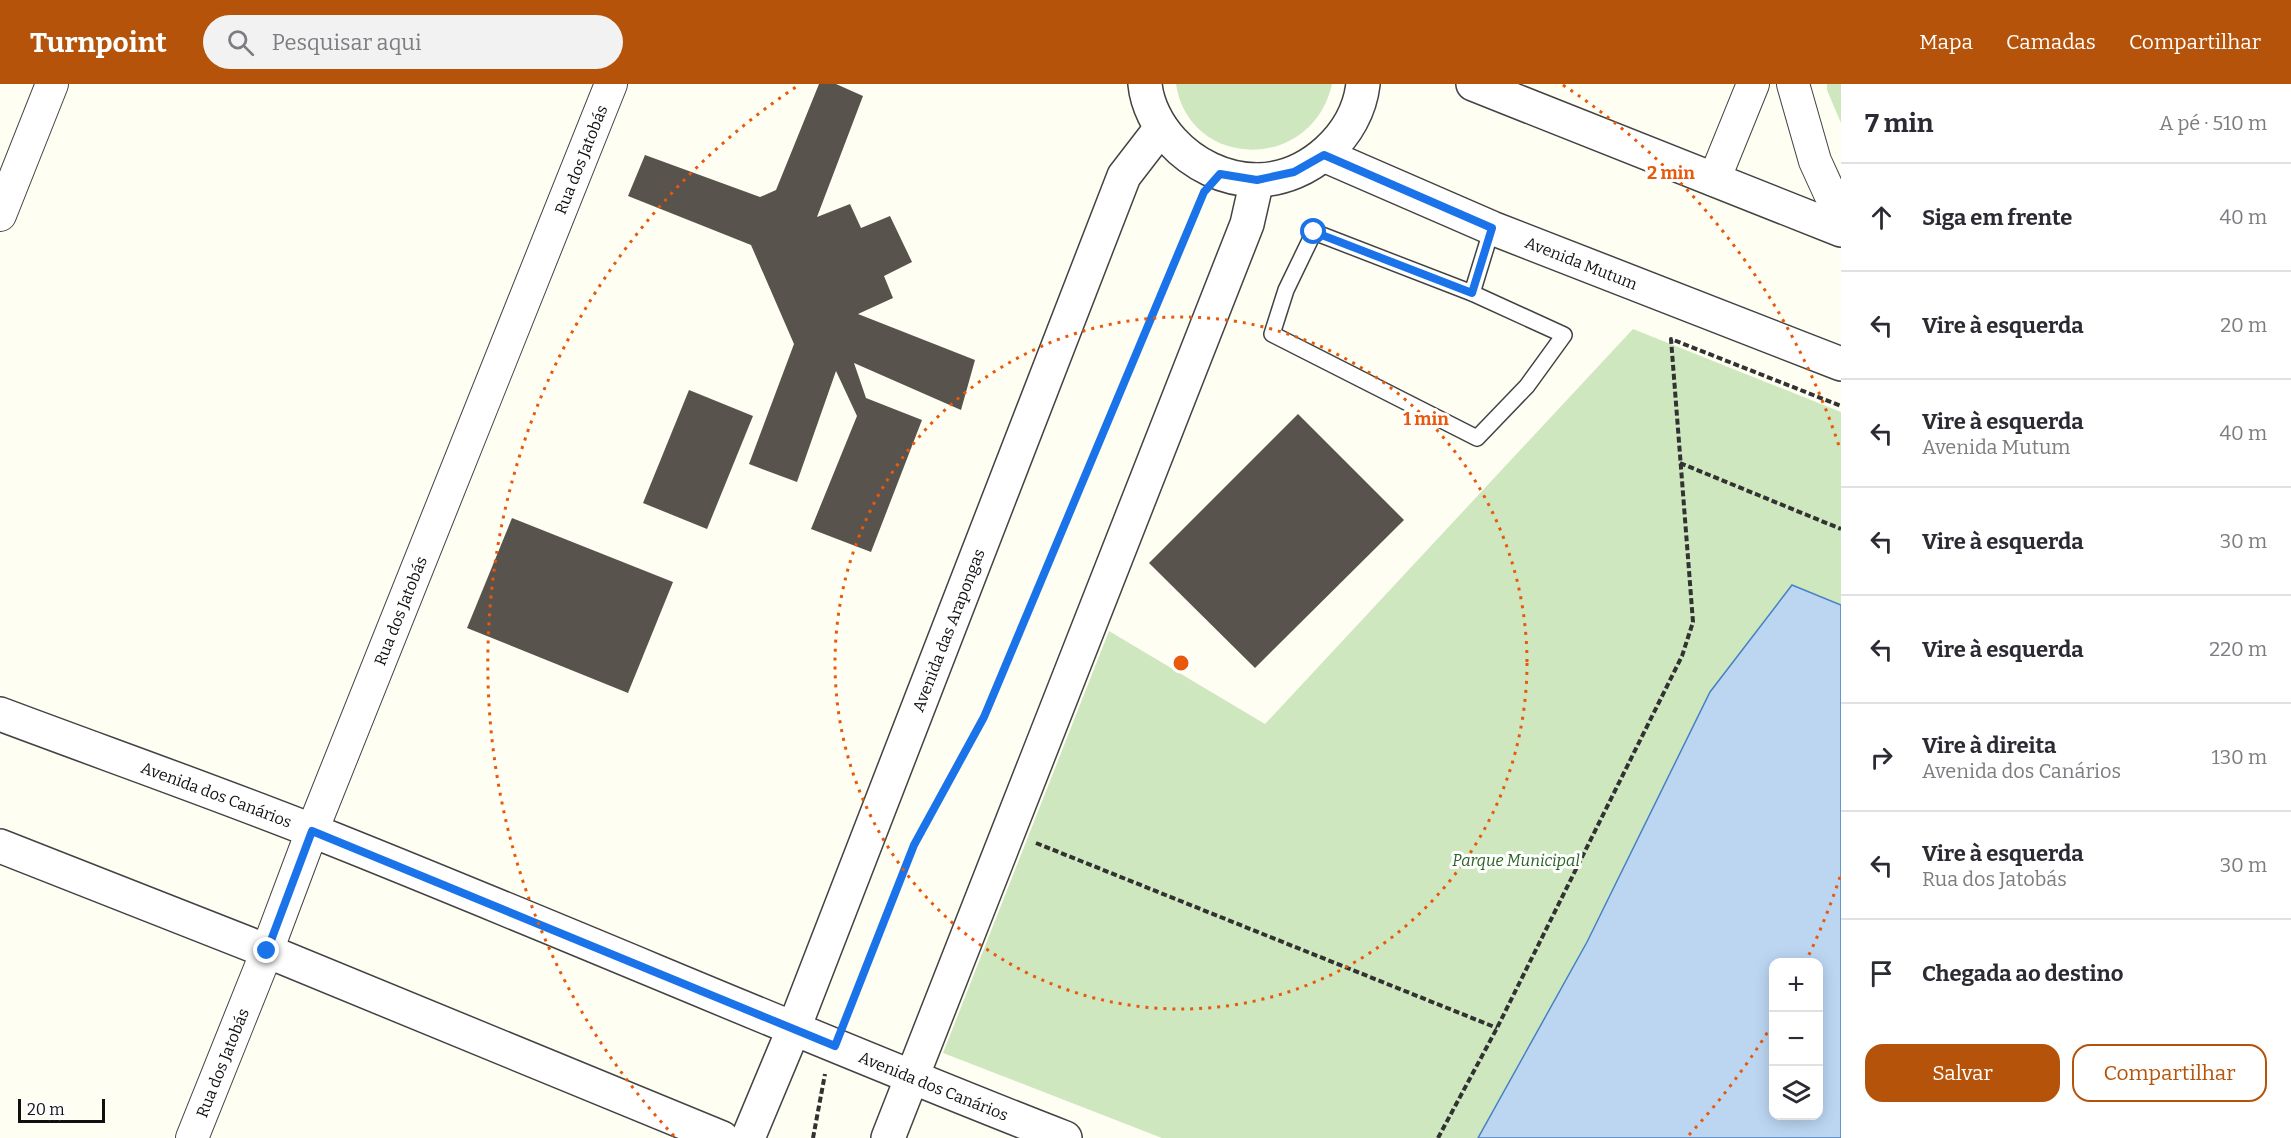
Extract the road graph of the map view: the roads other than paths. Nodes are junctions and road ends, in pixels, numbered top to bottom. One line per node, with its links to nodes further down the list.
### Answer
1 (52, 84): 12 (street)
2 (611, 84): 19 (street, Rua dos Jatobás)
3 (1363, 84): 9 (street)
4 (1473, 84): 11 (street)
5 (1753, 84): 11 (street)
6 (1793, 84): 13 (street)
7 (1141, 87): 8 (street)
8 (1161, 128): 10 (street); 22 (street, Avenida das Arapongas)
9 (1324, 155): 10 (street); 14 (street, Avenida Mutum)
10 (1257, 180): 23 (street)
11 (1714, 180): 15 (street)
12 (0, 215)
13 (1841, 218)
14 (1492, 228): 16 (lane); 17 (street, Avenida Mutum)
15 (1841, 230)
16 (1472, 293): 16 (lane)
17 (1841, 364)
18 (0, 714): 19 (street, Avenida dos Canários)
19 (312, 831): 21 (street, Rua dos Jatobás); 22 (street, Avenida dos Canários)
20 (0, 846): 21 (street)
21 (267, 951): 24 (street, Rua dos Jatobás); 25 (street)
22 (794, 1028): 23 (street, Avenida dos Canários); 26 (street, Avenida das Arapongas)
23 (912, 1079): 27 (street); 28 (street, Avenida dos Canários)
24 (192, 1138)
25 (722, 1138)
26 (748, 1138)
27 (888, 1138)
28 (1065, 1138)

